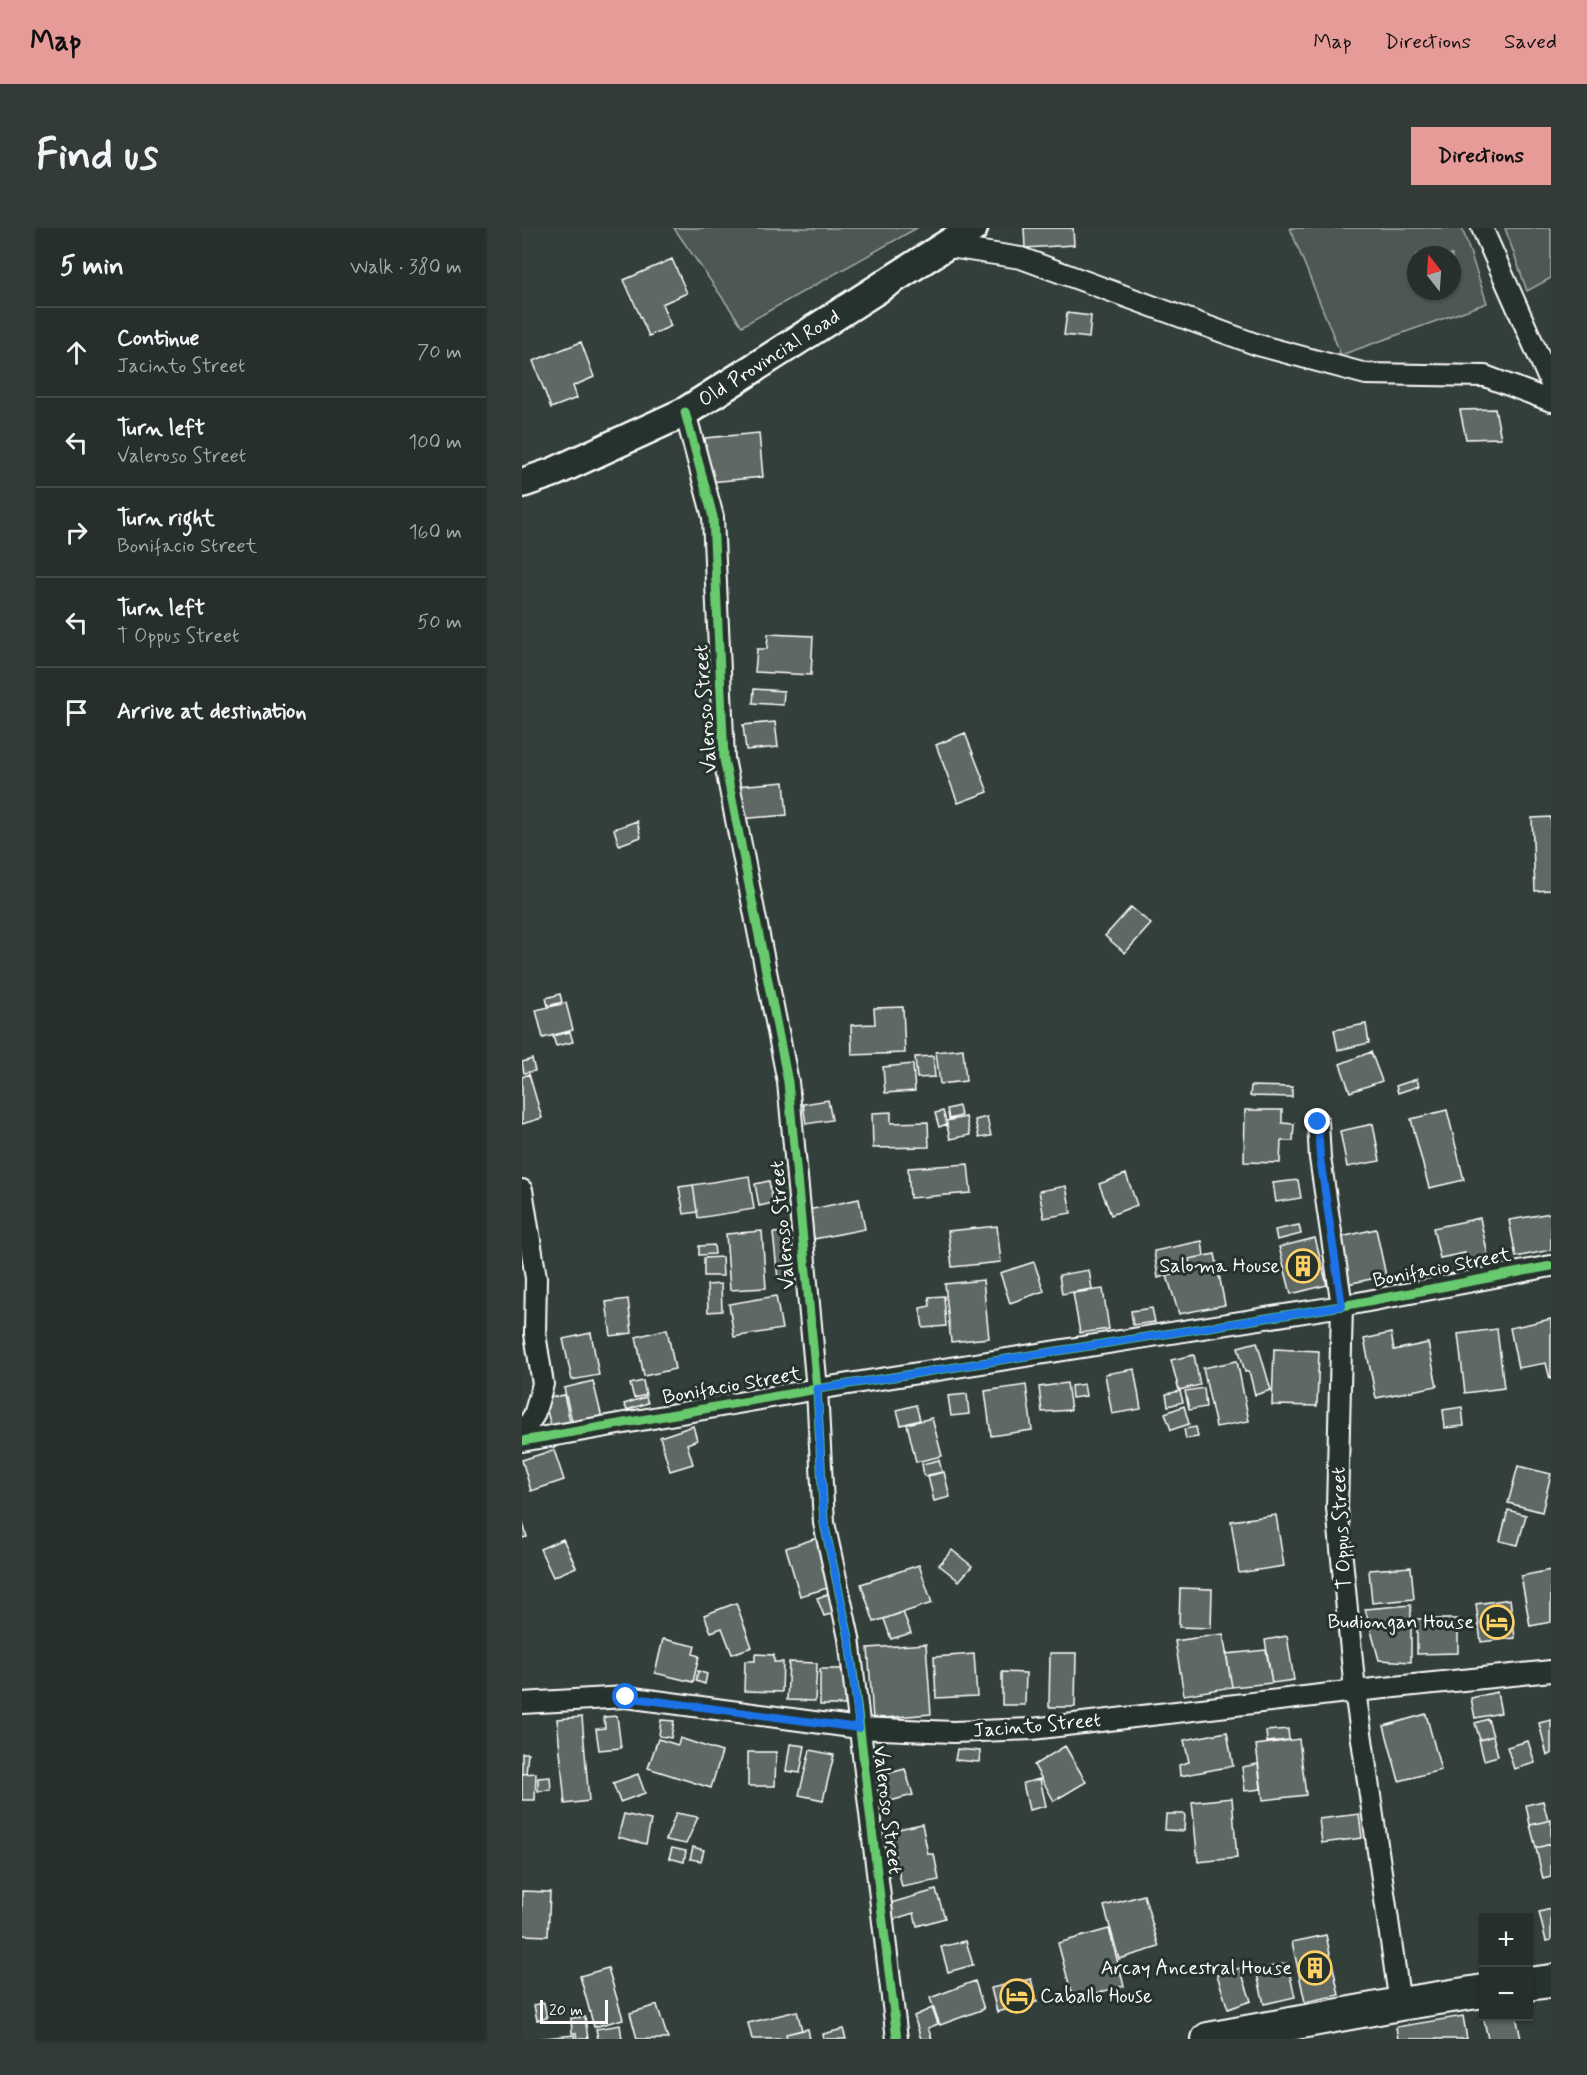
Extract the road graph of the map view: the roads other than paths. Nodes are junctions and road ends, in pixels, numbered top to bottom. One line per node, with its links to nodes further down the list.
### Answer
1 (973, 228): 3 (main road, Old Provincial Road)
2 (1482, 228): 4 (street)
3 (943, 246): 5 (street); 6 (main road, Old Provincial Road)
4 (1551, 384)
5 (1551, 400)
6 (685, 412): 7 (main road, Old Provincial Road); 12 (street, Valeroso Street)
7 (522, 483)
8 (1318, 1122): 11 (street, T Oppus Street)
9 (522, 1190): 13 (street)
10 (1551, 1266): 11 (street, Bonifacio Street)
11 (1342, 1306): 12 (street, Bonifacio Street); 16 (street, T Oppus Street)
12 (817, 1389): 14 (street, Bonifacio Street); 18 (street, Valeroso Street)
13 (522, 1434)
14 (522, 1441)
15 (1551, 1671): 16 (street, Jacinto Street)
16 (1355, 1691): 18 (street, Jacinto Street); 22 (street, T Oppus Street)
17 (522, 1703): 18 (street, Jacinto Street)
18 (859, 1728): 23 (street, Valeroso Street)
19 (1551, 1981): 20 (main road)
20 (1533, 1983)
21 (1479, 1992): 22 (main road)
22 (1400, 2004): 24 (main road)
23 (897, 2039)
24 (1208, 2039)

